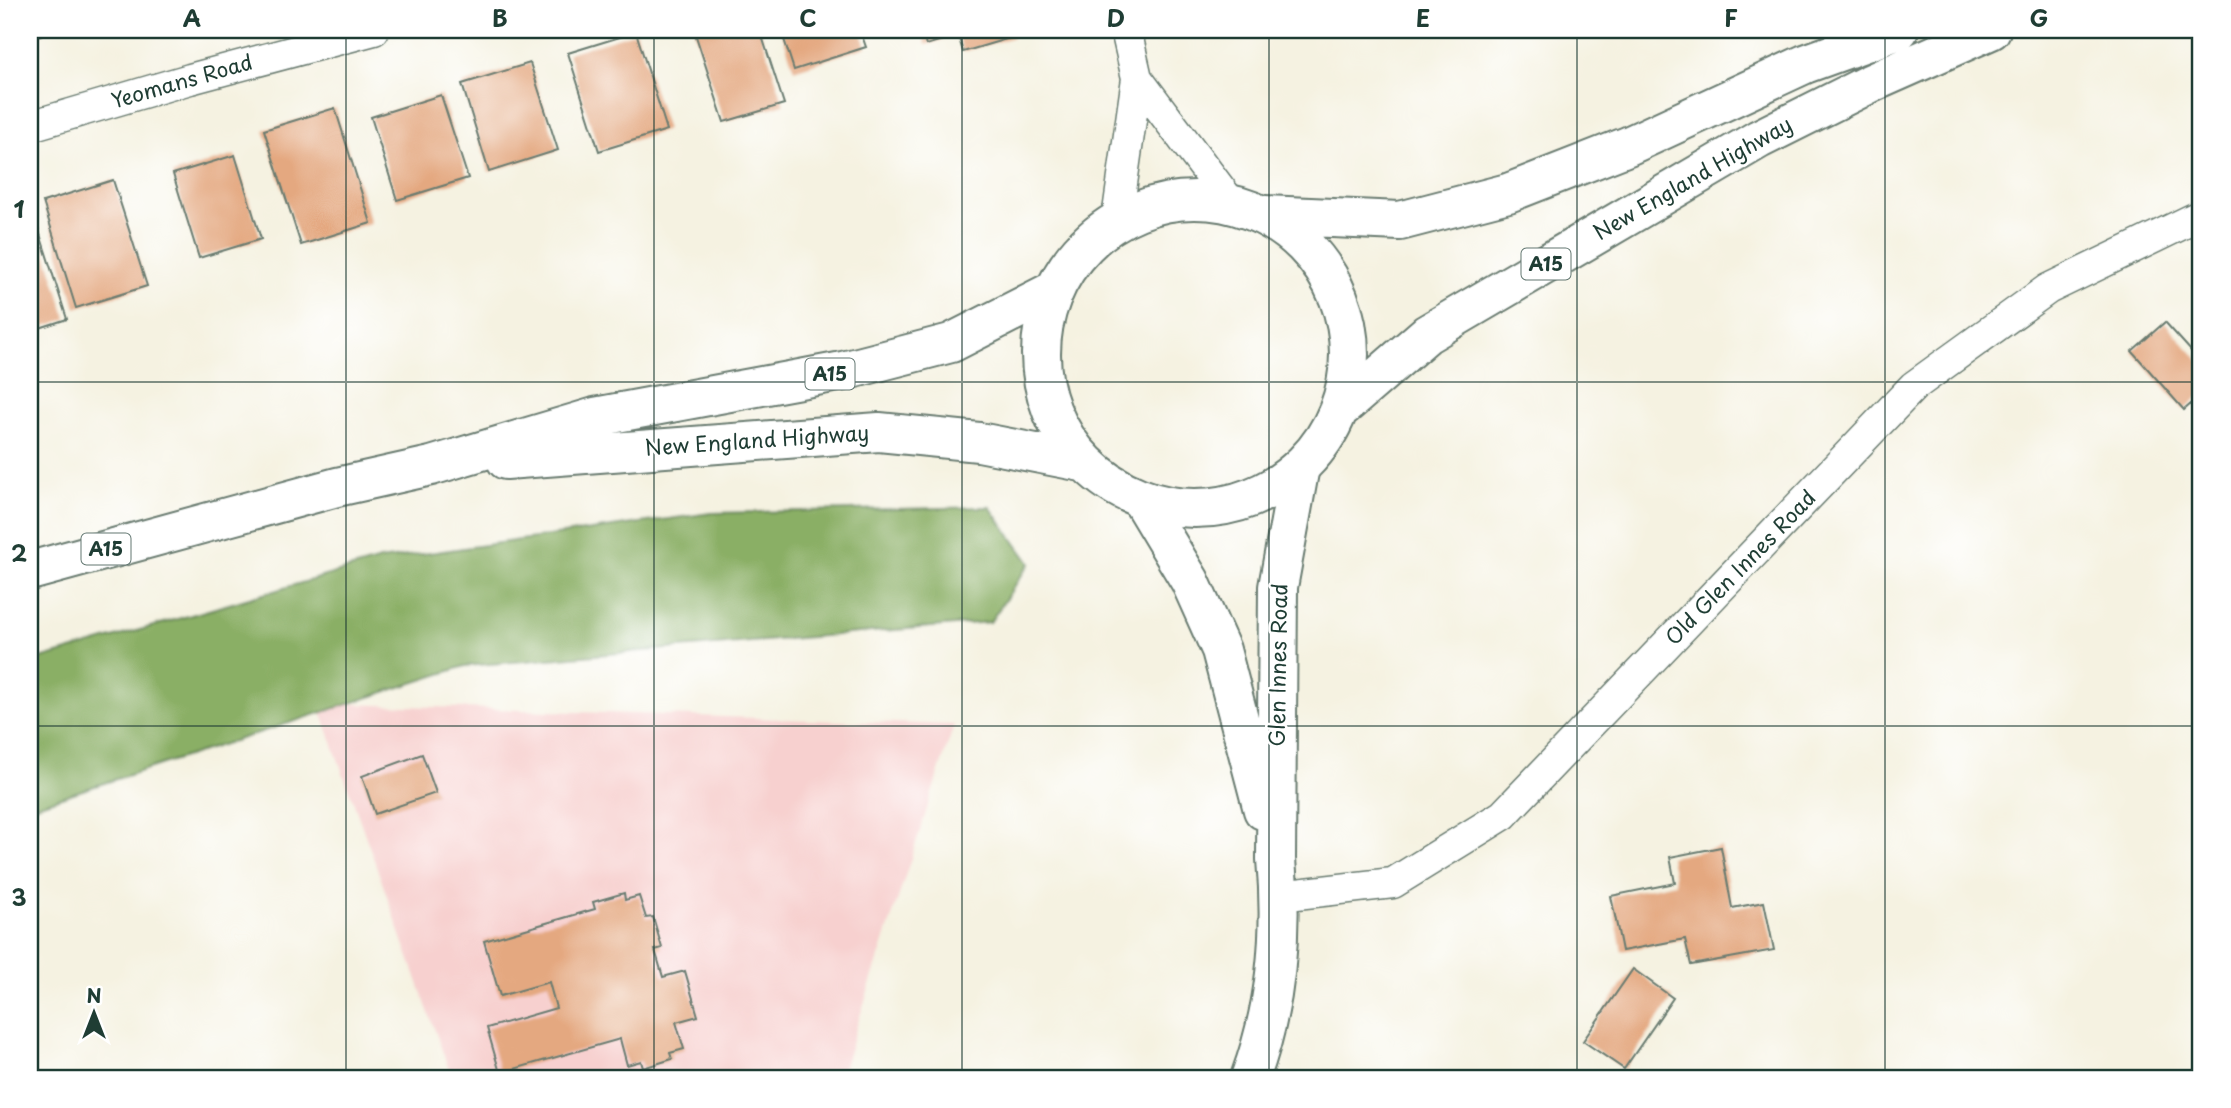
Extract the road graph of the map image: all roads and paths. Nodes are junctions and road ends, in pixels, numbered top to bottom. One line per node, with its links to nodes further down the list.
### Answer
1 (374, 30): 6 (street, Yeomans Road)
2 (1126, 30): 5 (street)
3 (1899, 30): 7 (main road, A15)
4 (1992, 30): 11 (main road, New England Highway / A15)
5 (1137, 78): 7 (street); 9 (street)
6 (30, 126)
7 (1248, 209): 9 (main road, A15); 11 (main road, A15)
8 (2201, 215): 18 (street, Old Glen Innes Road)
9 (1117, 219): 10 (main road, A15)
10 (1053, 291): 12 (main road, A15); 13 (main road, New England Highway / A15)
11 (1344, 406): 14 (main road, A15)
12 (1082, 462): 13 (main road, New England Highway / A15); 15 (main road, A15)
13 (431, 466): 16 (main road, New England Highway / A15)
14 (1299, 472): 15 (main road, A15); 17 (main road, Glen Innes Road)
15 (1142, 501): 17 (main road, Glen Innes Road)
16 (30, 571)
17 (1276, 859): 18 (main road, Glen Innes Road)
18 (1279, 896): 19 (main road, Glen Innes Road)
19 (1250, 1078)

